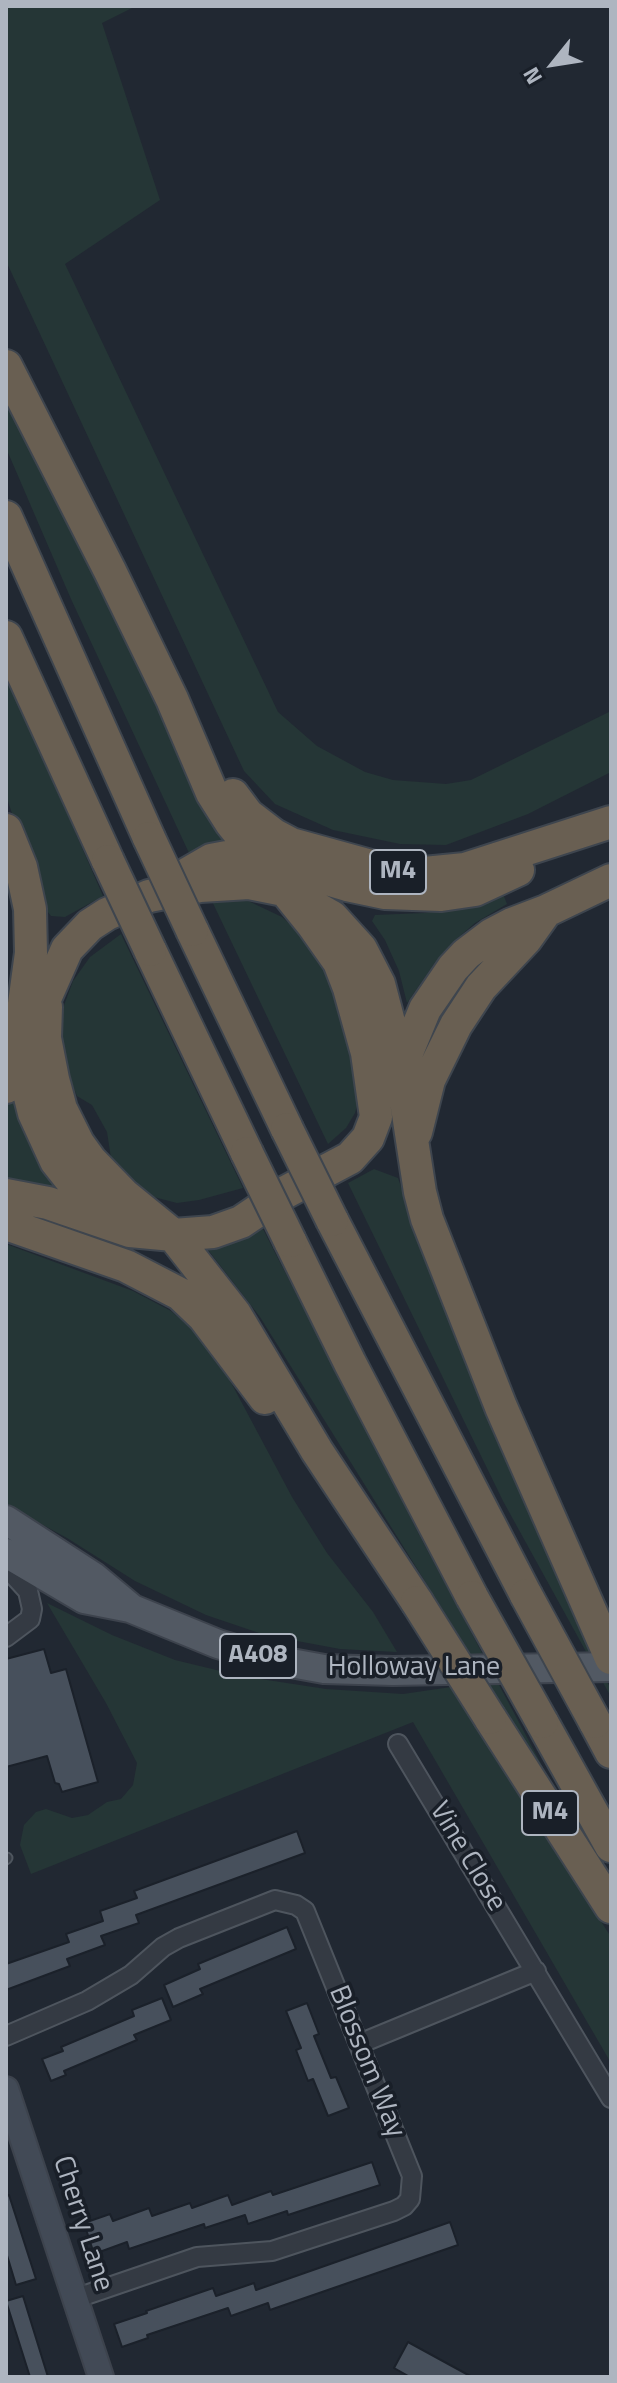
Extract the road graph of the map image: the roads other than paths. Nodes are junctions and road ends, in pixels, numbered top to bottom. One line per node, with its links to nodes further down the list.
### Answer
1 (6, 366): 4 (highway, M4)
2 (6, 517): 34 (highway, bridge)
3 (6, 637): 35 (highway, M4, bridge)
4 (172, 699): 5 (highway, M4); 7 (highway, M4)
5 (611, 823): 7 (highway, M4)
6 (6, 830): 15 (highway, M4)
7 (260, 859): 10 (highway, M4); 11 (highway, M4)
8 (6, 879): 13 (highway)
9 (611, 880): 12 (highway, M4)
10 (284, 890): 11 (highway, M4); 16 (highway, M4); 18 (highway, M4)
11 (149, 896): 14 (highway, M4)
12 (546, 911): 16 (highway, M4); 19 (highway, M4)
13 (6, 985)
14 (46, 1000): 15 (highway, M4); 22 (highway, M4)
15 (20, 1057): 17 (highway, M4); 22 (highway, M4)
16 (401, 1068): 18 (highway, M4); 19 (highway, M4)
17 (6, 1087)
18 (376, 1117): 20 (highway, M4)
19 (413, 1148): 31 (highway, M4)
20 (284, 1193): 22 (highway, M4); 24 (highway, M4)
21 (6, 1195): 24 (highway, M4)
22 (148, 1214): 24 (highway, M4)
23 (6, 1224): 25 (highway, M4)
24 (173, 1235): 25 (highway, M4)
25 (317, 1451): 36 (highway, M4, bridge)
26 (6, 1520): 29 (main road, Holloway Lane / A408)
27 (6, 1553): 29 (main road, Holloway Lane / A408)
28 (6, 1567): 30 (street)
29 (130, 1608): 32 (main road, Holloway Lane / A408)
30 (6, 1637)
31 (611, 1658)
32 (611, 1667)
33 (398, 1744): 37 (street, Vine Close)
34 (611, 1752)
35 (611, 1846)
36 (611, 1907)
37 (536, 1971): 39 (street); 41 (street, Vine Close)
38 (6, 2036): 39 (street, Blossom Way)
39 (359, 2044): 42 (street, Blossom Way)
40 (6, 2089): 42 (street, Cherry Lane)
41 (611, 2098)
42 (74, 2299): 43 (street, Cherry Lane)
43 (101, 2377)

